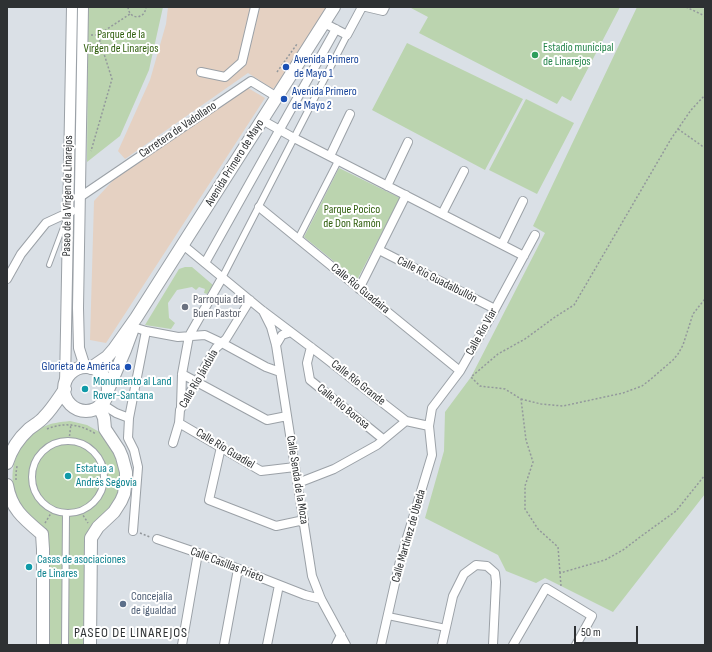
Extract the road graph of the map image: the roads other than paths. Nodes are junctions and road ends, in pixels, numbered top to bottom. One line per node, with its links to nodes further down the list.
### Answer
1 (72, 7): 27 (street, Paseo de la Virgen de Linarejos)
2 (83, 7): 23 (street, Paseo de la Virgen de Linarejos)
3 (255, 7): 11 (street)
4 (334, 7): 8 (main road, Avenida Primero de Mayo)
5 (362, 7): 10 (street)
6 (366, 7): 7 (street)
7 (385, 7)
8 (324, 23): 9 (street); 12 (main road, Avenida Primero de Mayo)
9 (336, 29): 10 (street); 15 (street, Avenida Primero de Mayo)
10 (347, 35): 16 (street)
11 (200, 72)
12 (277, 97): 14 (main road, Avenida Primero de Mayo); 23 (street, Carretera de Vadollano)
13 (350, 114): 18 (street)
14 (262, 120): 15 (street); 32 (main road, Avenida Primero de Mayo)
15 (279, 130): 16 (street); 35 (street, Avenida Primero de Mayo)
16 (294, 138): 18 (street); 25 (street)
17 (408, 142): 21 (street)
18 (330, 156): 19 (street)
19 (338, 161): 21 (street); 30 (street)
20 (464, 171): 28 (street)
21 (387, 186): 22 (street)
22 (406, 196): 28 (street); 33 (street)
23 (80, 197): 26 (street, Paseo de la Virgen de Linarejos)
24 (523, 201): 31 (street)
25 (259, 207): 30 (street, Calle Río Guadaira); 37 (street)
26 (80, 208): 27 (street); 50 (street, Paseo de la Virgen de Linarejos)
27 (68, 213): 36 (lane); 38 (street); 55 (street, Paseo de la Virgen de Linarejos)
28 (442, 214): 31 (street)
29 (535, 235): 34 (street, Calle Río Viar)
30 (298, 240): 39 (street, Calle Río Guadaira)
31 (502, 244): 34 (street)
32 (183, 245): 35 (street, Calle Río Grande); 43 (main road, Avenida Primero de Mayo)
33 (379, 250): 39 (street); 41 (street, Calle Río Guadalbullón)
34 (524, 256): 41 (street, Calle Río Viar)
35 (205, 263): 37 (street, Calle Río Grande)
36 (49, 265)
37 (222, 278): 40 (street, Calle Río Grande); 46 (street)
38 (7, 279)
39 (359, 289): 51 (street, Calle Río Guadaira)
40 (250, 300): 42 (street, Calle Río Grande); 47 (street, Calle Río Jándula)
41 (495, 310): 51 (street, Calle Río Viar)
42 (263, 311): 45 (street, Calle Río Grande); 48 (street, Calle Senda de la Moza)
43 (135, 323): 44 (street); 50 (main road); 56 (main road)
44 (146, 331): 46 (street); 60 (street)
45 (291, 332): 48 (street); 49 (street, Calle Río Grande)
46 (189, 336): 47 (street); 53 (street)
47 (222, 343): 52 (street); 54 (street, Calle Río Jándula)
48 (276, 345): 52 (street, Calle Senda de la Moza)
49 (311, 347): 61 (street, Calle Río Grande); 64 (street, Calle Río Borosa)
50 (88, 367): 55 (main road); 56 (main road)
51 (460, 371): 63 (street, Calle Río Viar)
52 (280, 372): 59 (street, Calle Senda de la Moza)
53 (182, 374): 54 (street); 58 (street)
54 (196, 382): 58 (street, Calle Río Jándula); 59 (street)
55 (65, 386): 57 (main road); 67 (main road)
56 (108, 390): 57 (main road)
57 (101, 405): 60 (street); 84 (main road)
58 (180, 410): 62 (street, Calle Río Jándula)
59 (287, 416): 68 (street, Calle Senda de la Moza)
60 (129, 418): 73 (street)
61 (406, 421): 63 (street, Calle Río Grande); 64 (street)
62 (180, 422): 65 (street, Calle Río Jándula); 66 (street, Calle Río Guadiel)
63 (429, 426): 79 (street, Calle Martínez de Úbeda)
64 (383, 440): 69 (street)
65 (173, 443)
66 (221, 447): 68 (street, Calle Río Guadiel); 72 (street)
67 (13, 463)
68 (295, 467): 69 (street, Calle Senda de la Moza)
69 (298, 483): 72 (street, Calle Senda de la Moza)
70 (12, 484): 82 (main road)
71 (66, 513): 71 (street); 83 (street)
72 (304, 520): 78 (street, Calle Senda de la Moza)
73 (133, 531)
74 (157, 539): 75 (street, Calle Casillas Prieto)
75 (198, 553): 76 (street, Calle Casillas Prieto); 85 (street)
76 (238, 569): 77 (street, Calle Casillas Prieto); 86 (street)
77 (279, 585): 78 (street, Calle Casillas Prieto); 87 (street)
78 (321, 599): 81 (street, Calle Senda de la Moza)
79 (388, 616): 80 (street); 90 (street, Calle Martínez de Úbeda)
80 (446, 628): 91 (street); 92 (street)
81 (341, 635): 88 (street); 89 (street, Calle Senda de la Moza)
82 (43, 645)
83 (65, 645)
84 (90, 645)
85 (182, 645)
86 (224, 645)
87 (267, 645)
88 (336, 645)
89 (346, 645)
90 (381, 645)
91 (442, 645)
92 (493, 645)
93 (513, 645): 94 (street)
94 (576, 645)

